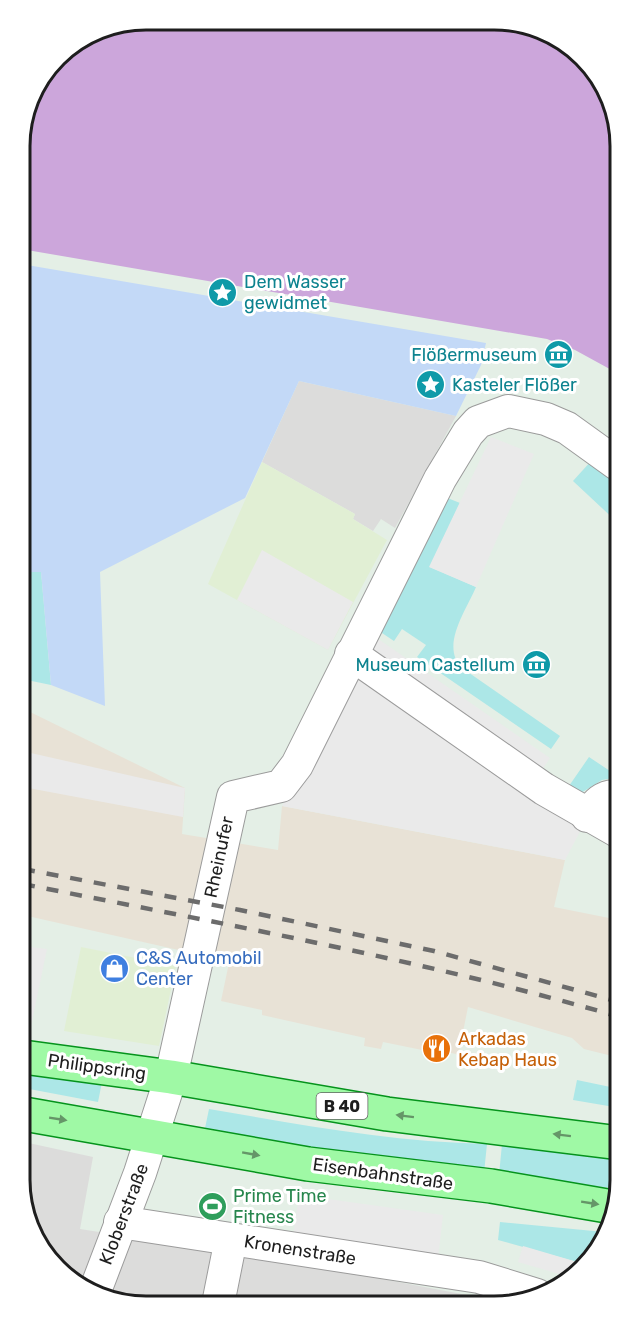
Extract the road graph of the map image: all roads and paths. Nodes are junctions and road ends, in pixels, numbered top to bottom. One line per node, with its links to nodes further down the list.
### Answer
1 (610, 459): 2 (street, Rheinufer)
2 (351, 654): 4 (street); 7 (street, Rheinufer)
3 (610, 796): 4 (street)
4 (587, 816): 5 (street)
5 (610, 828)
6 (30, 1058): 7 (main road, Philippsring / B 40)
7 (171, 1077): 9 (street, Kloberstraße); 10 (main road, B 40, one-way to 7)
8 (30, 1115): 9 (main road, one-way to 9)
9 (153, 1137): 11 (main road, Eisenbahnstraße, one-way to 11); 12 (street, Kloberstraße)
10 (610, 1142)
11 (607, 1206)
12 (120, 1222): 13 (street, Kronenstraße); 14 (street, Kloberstraße)
13 (231, 1239): 15 (street, Kronenstraße); 17 (street)
14 (97, 1285)
15 (475, 1290): 16 (street, Kronenstraße)
16 (517, 1293)
17 (220, 1296)

